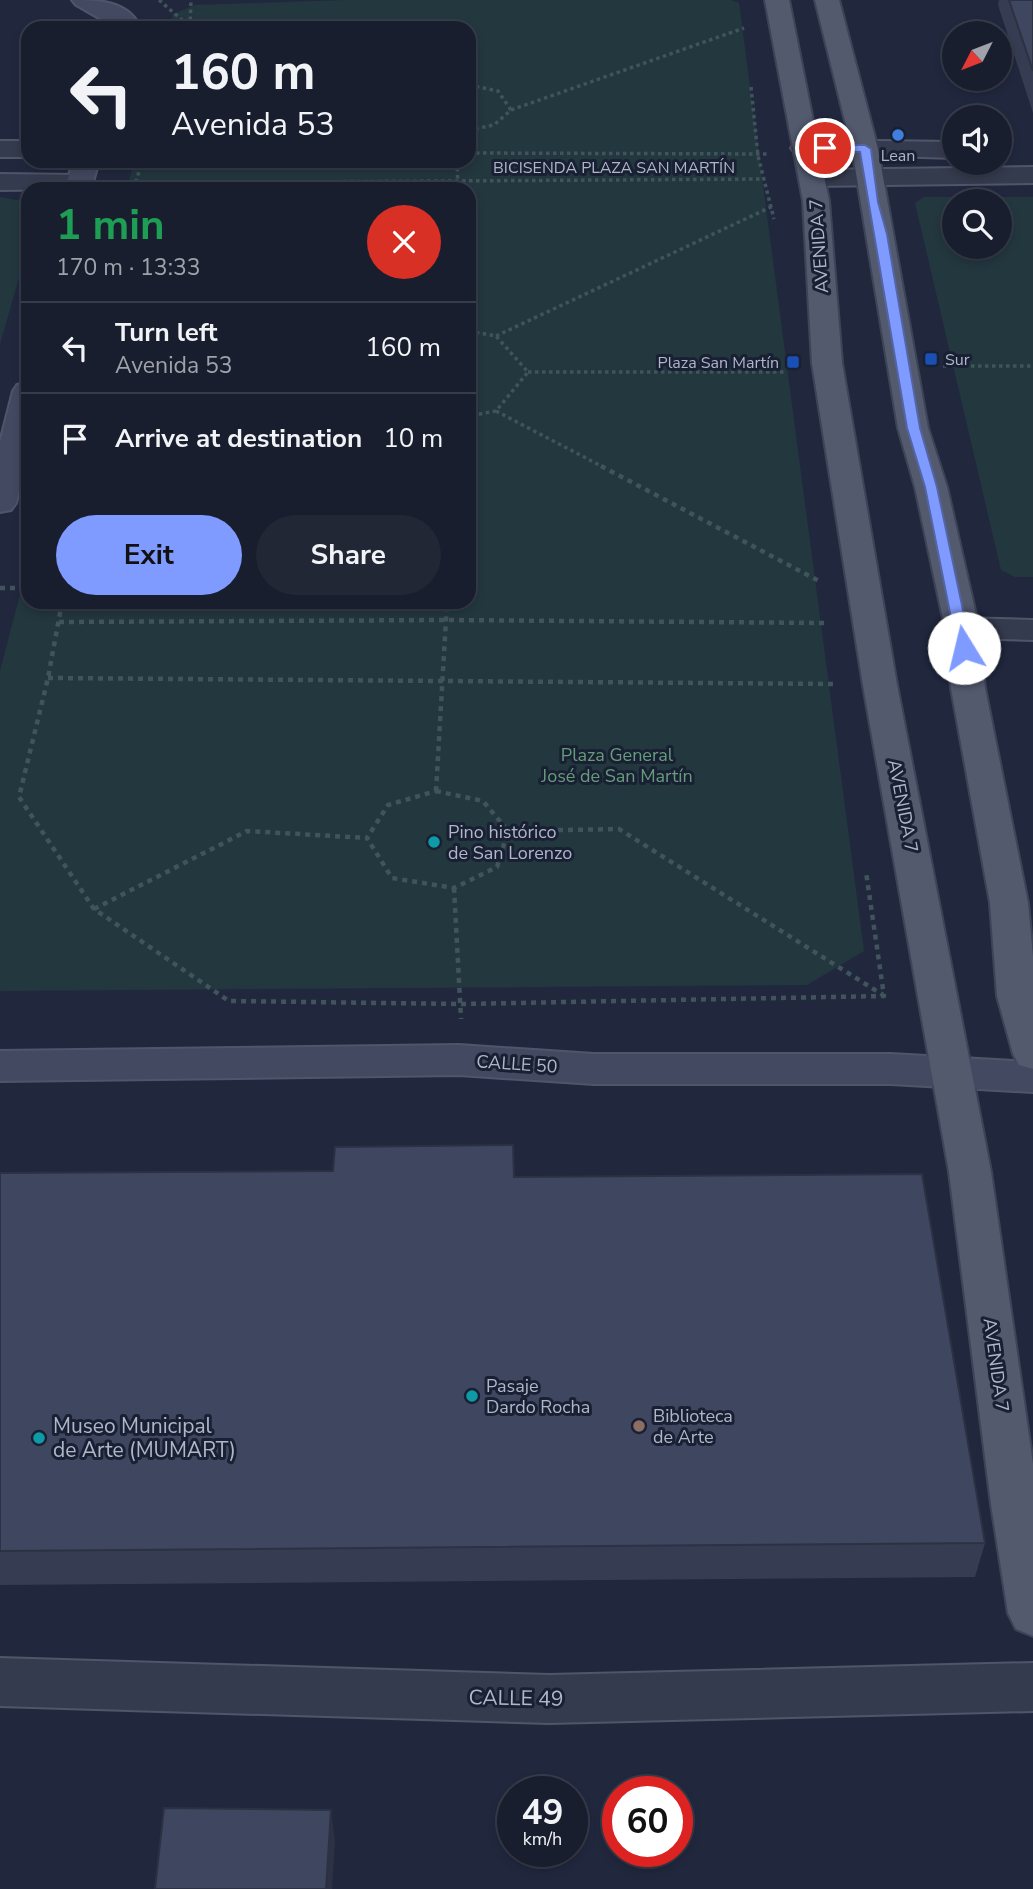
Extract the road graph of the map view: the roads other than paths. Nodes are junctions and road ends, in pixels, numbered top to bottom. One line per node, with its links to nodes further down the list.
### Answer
1 (84, 0): 4 (main road)
2 (777, 0): 10 (main road, AVENIDA 7)
3 (827, 0): 11 (main road)
4 (126, 16)
5 (0, 149): 6 (street)
6 (21, 149)
7 (1012, 151): 8 (street)
8 (1033, 151)
9 (942, 152): 11 (street)
10 (808, 163): 11 (street); 21 (main road, AVENIDA 7)
11 (867, 163): 12 (street); 17 (main road)
12 (1033, 175)
13 (81, 178): 14 (street)
14 (0, 182)
15 (21, 419): 16 (main road)
16 (0, 502)
17 (962, 628): 18 (street); 19 (main road)
18 (1033, 630)
19 (1033, 1054)
20 (0, 1066): 21 (main road, CALLE 50)
21 (951, 1071): 22 (main road, CALLE 50); 23 (main road, AVENIDA 7)
22 (1033, 1077)
23 (1033, 1613)
24 (0, 1682): 25 (street, CALLE 49)
25 (1033, 1687)

